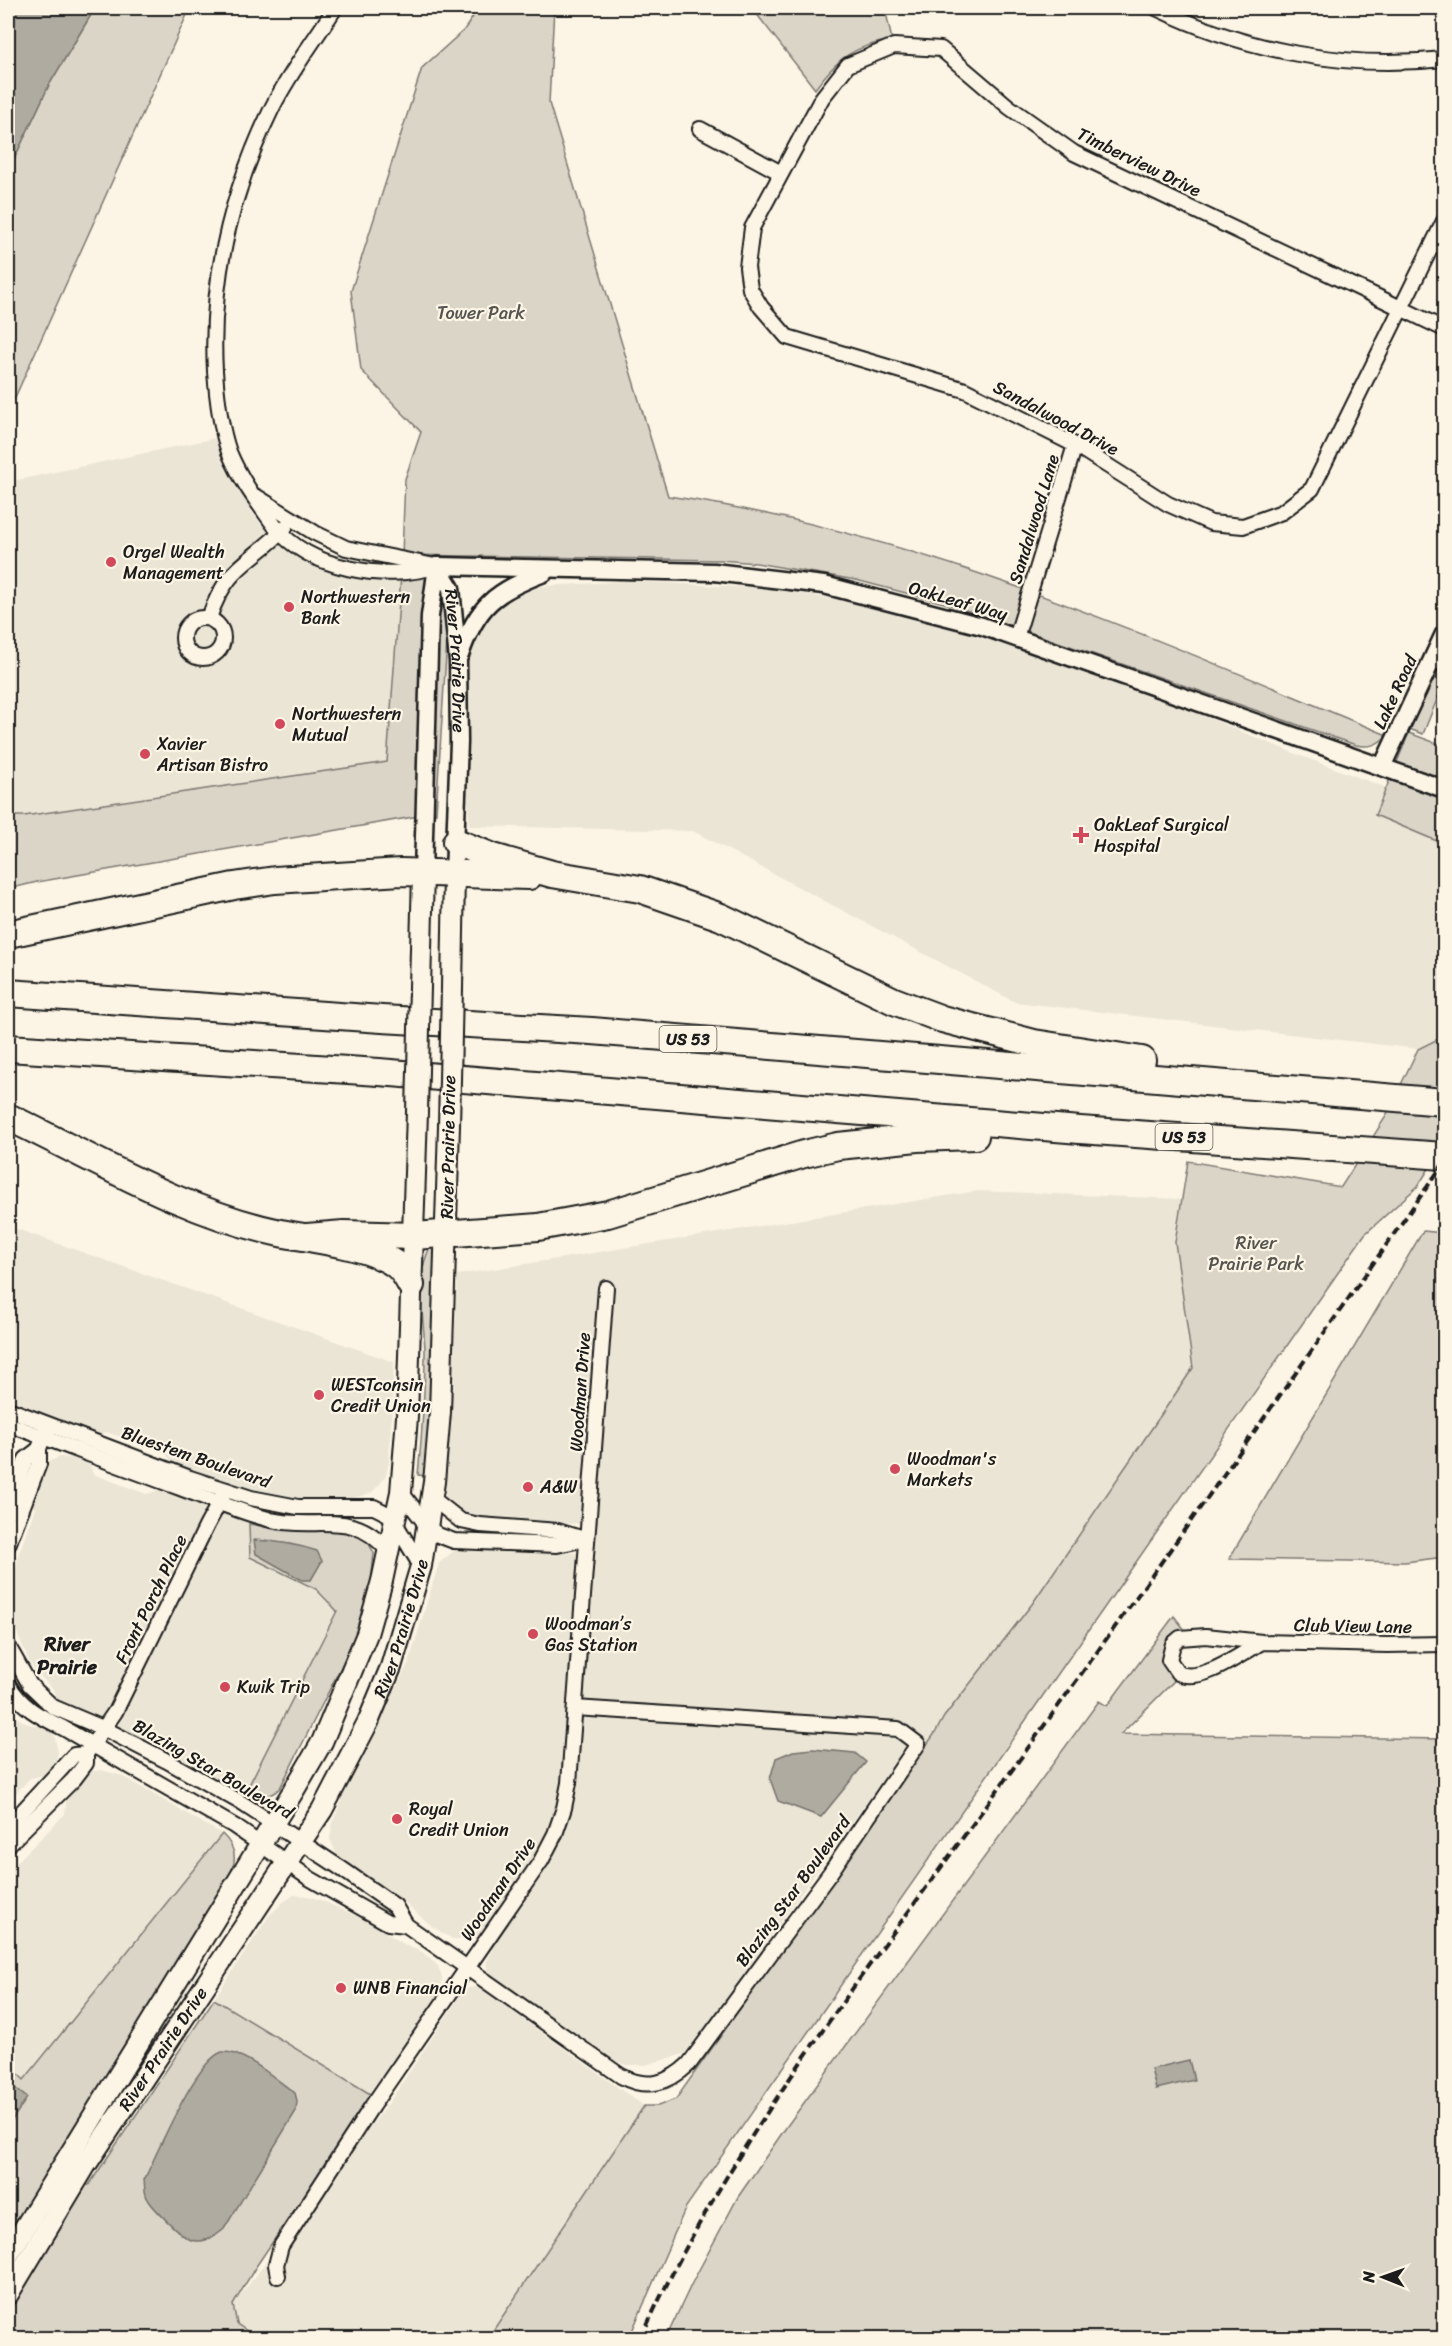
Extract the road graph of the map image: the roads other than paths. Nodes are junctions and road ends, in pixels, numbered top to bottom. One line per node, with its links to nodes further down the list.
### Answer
1 (335, 8): 10 (street)
2 (1156, 8): 3 (street)
3 (1444, 59)
4 (700, 129): 5 (street)
5 (781, 173): 7 (street, Timberview Drive); 9 (street, Sandalwood Drive)
6 (1444, 220): 7 (street, Sandalwood Drive)
7 (1401, 308): 8 (street, Timberview Drive); 9 (street, Sandalwood Drive)
8 (1444, 329)
9 (1075, 445): 17 (street, Sandalwood Lane)
10 (250, 492): 11 (street); 12 (street)
11 (293, 520): 12 (street); 13 (street)
12 (280, 533): 13 (street); 15 (street)
13 (437, 566): 14 (street, OakLeaf Way); 18 (street, River Prairie Drive); 23 (street, River Prairie Drive)
14 (554, 570): 17 (street, OakLeaf Way); 18 (street)
15 (209, 618)
16 (1444, 634): 19 (street, Lake Road)
17 (1016, 638): 20 (street, OakLeaf Way)
18 (458, 661): 22 (street, River Prairie Drive)
19 (1439, 661): 20 (street, Lake Road)
20 (1382, 767): 21 (street, OakLeaf Way)
21 (1444, 789)
22 (456, 842): 24 (street, River Prairie Drive); 25 (highway)
23 (423, 873): 24 (highway); 26 (highway); 35 (main road, River Prairie Drive, bridge)
24 (454, 874): 25 (highway); 34 (main road, River Prairie Drive, bridge)
25 (552, 874): 29 (highway)
26 (8, 934)
27 (8, 993): 29 (highway, US 53)
28 (8, 1048): 32 (highway, US 53)
29 (1256, 1085): 30 (highway, US 53)
30 (1444, 1102)
31 (8, 1117): 36 (highway)
32 (1080, 1130): 33 (highway, US 53); 34 (highway)
33 (1444, 1156)
34 (446, 1235): 35 (highway); 45 (main road, River Prairie Drive)
35 (414, 1236): 36 (highway); 37 (main road, River Prairie Drive)
36 (307, 1237): 37 (highway)
37 (411, 1285): 44 (main road, River Prairie Drive)
38 (606, 1288): 50 (street, Woodman Drive)
39 (8, 1409): 41 (street, Bluestem Boulevard)
40 (8, 1424): 42 (street, Bluestem Boulevard)
41 (48, 1424): 42 (street); 43 (street, Bluestem Boulevard)
42 (41, 1443): 46 (street, Bluestem Boulevard); 47 (street); 51 (street)
43 (226, 1490): 46 (street, Front Porch Place); 48 (street, Bluestem Boulevard)
44 (401, 1492): 48 (main road, River Prairie Drive); 49 (street)
45 (432, 1498): 49 (main road, River Prairie Drive); 50 (street)
46 (218, 1503): 52 (street, Bluestem Boulevard); 59 (street, Front Porch Place)
47 (8, 1510)
48 (395, 1523): 52 (main road, River Prairie Drive); 53 (street, Bluestem Boulevard)
49 (428, 1527): 50 (street); 53 (main road, River Prairie Drive)
50 (586, 1539): 58 (street, Woodman Drive)
51 (8, 1545)
52 (389, 1552): 61 (main road, River Prairie Drive)
53 (421, 1566): 63 (main road, River Prairie Drive)
54 (1262, 1642): 54 (street, Club View Lane); 55 (street, Club View Lane)
55 (1444, 1644)
56 (8, 1646): 59 (street, Blazing Star Boulevard)
57 (8, 1684): 60 (street, Blazing Star Boulevard)
58 (575, 1708): 68 (street, Woodman Drive); 68 (street, Blazing Star Boulevard)
59 (105, 1729): 60 (street, Front Porch Place); 61 (street, Blazing Star Boulevard)
60 (89, 1750): 62 (street, Front Porch Place); 64 (street, Front Porch Place); 65 (street, Blazing Star Boulevard)
61 (274, 1824): 63 (street, Blazing Star Boulevard); 65 (main road, River Prairie Drive)
62 (8, 1827)
63 (301, 1842): 66 (main road, River Prairie Drive); 67 (street, Blazing Star Boulevard)
64 (8, 1845)
65 (260, 1845): 66 (street, Blazing Star Boulevard); 69 (main road, River Prairie Drive)
66 (286, 1863): 67 (street, Blazing Star Boulevard); 69 (main road, River Prairie Drive)
67 (406, 1925): 68 (street, Blazing Star Boulevard)
68 (467, 1967): 71 (street, Woodman Drive)
69 (77, 2161): 70 (main road, River Prairie Drive); 72 (main road, River Prairie Drive)
70 (8, 2255)
71 (278, 2276)
72 (8, 2294)

